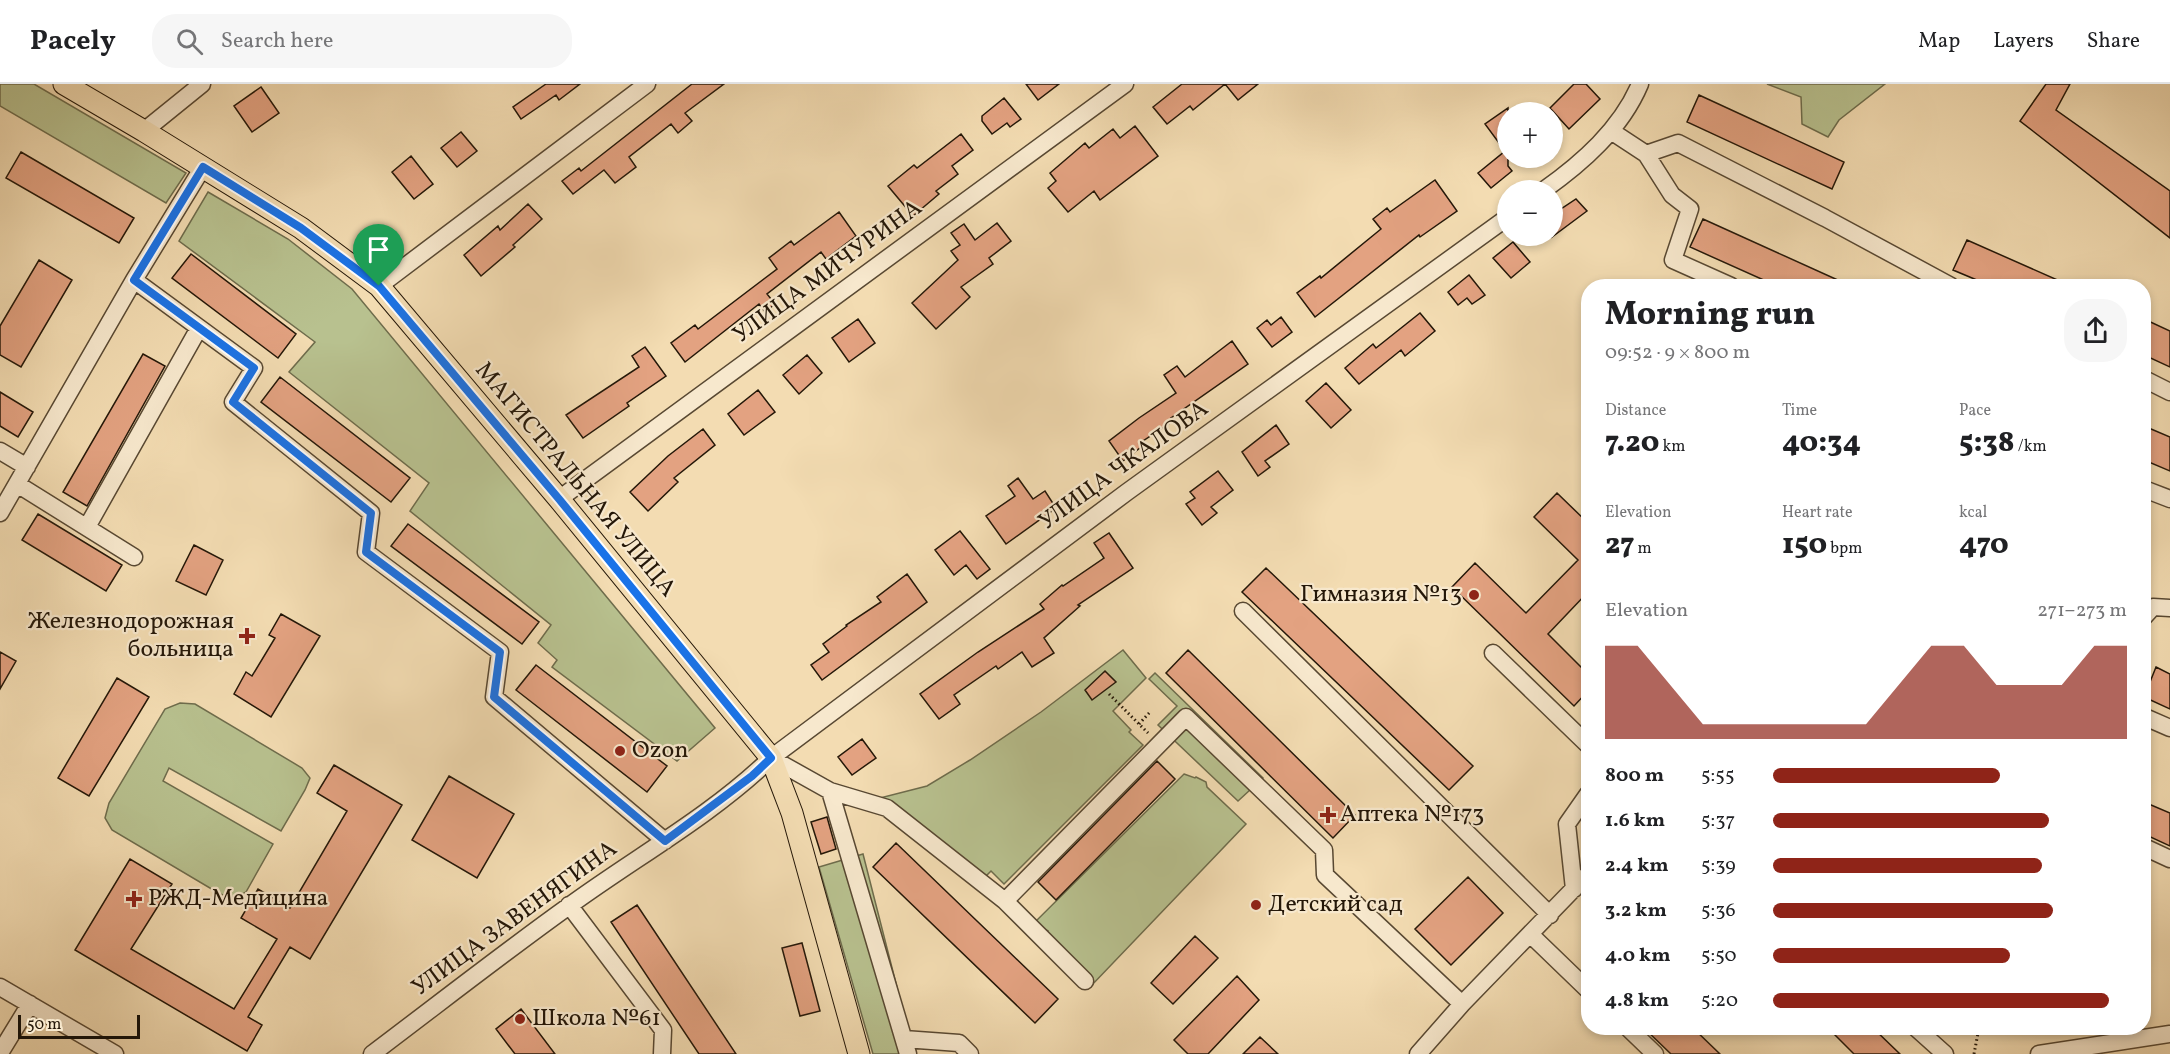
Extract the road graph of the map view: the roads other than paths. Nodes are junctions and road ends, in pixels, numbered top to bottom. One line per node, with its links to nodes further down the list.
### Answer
1 (64, 84): 6 (main road, МАГИСТРАЛЬНАЯ УЛИЦА)
2 (202, 84): 6 (street)
3 (647, 84): 15 (street)
4 (1125, 84): 23 (street, УЛИЦА МИЧУРИНА)
5 (1640, 84): 7 (street)
6 (144, 130): 9 (main road, МАГИСТРАЛЬНАЯ УЛИЦА)
7 (1611, 131): 8 (street); 10 (street)
8 (1646, 154): 12 (street); 13 (street)
9 (203, 167): 14 (street); 15 (main road, МАГИСТРАЛЬНАЯ УЛИЦА)
10 (1558, 180)
11 (1497, 225): 35 (street, УЛИЦА ЧКАЛОВА)
12 (1715, 279)
13 (1938, 279)
14 (134, 280): 16 (street); 20 (street)
15 (379, 286): 23 (main road, МАГИСТРАЛЬНАЯ УЛИЦА)
16 (199, 328): 26 (street); 38 (street)
17 (2151, 382): 18 (street)
18 (2170, 392)
19 (0, 451): 20 (street)
20 (27, 467): 21 (street)
21 (17, 484): 25 (street); 26 (street)
22 (2151, 492): 24 (street)
23 (559, 499): 35 (main road, МАГИСТРАЛЬНАЯ УЛИЦА)
24 (2170, 500)
25 (0, 513)
26 (87, 527): 27 (street)
27 (134, 557)
28 (2170, 608): 29 (street)
29 (2151, 609)
30 (1243, 611): 45 (street)
31 (1493, 653): 34 (street)
32 (2151, 720): 33 (street)
33 (2170, 728)
34 (1581, 738)
35 (771, 758): 36 (street); 38 (street, УЛИЦА ЗАВЕНЯГИНА); 60 (main road, МАГИСТРАЛЬНАЯ УЛИЦА)
36 (830, 791): 43 (street); 55 (street)
37 (1581, 804): 42 (street)
38 (665, 841): 44 (street, УЛИЦА ЗАВЕНЯГИНА)
39 (2151, 850): 40 (street)
40 (2170, 859)
41 (1581, 882): 42 (street)
42 (1574, 889): 45 (street)
43 (1005, 901): 47 (street); 51 (street)
44 (569, 905): 58 (street, УЛИЦА ЗАВЕНЯГИНА); 59 (street)
45 (1550, 915): 46 (street)
46 (1531, 935): 48 (street); 51 (street)
47 (1085, 981)
48 (1581, 983)
49 (0, 987): 50 (street)
50 (30, 1004): 56 (street); 57 (street)
51 (1462, 1004): 62 (street)
52 (2170, 1034): 65 (street)
53 (1635, 1035): 63 (street)
54 (1925, 1035): 64 (street)
55 (906, 1047): 61 (street)
56 (0, 1053)
57 (116, 1054)
58 (372, 1054)
59 (662, 1054)
60 (859, 1054)
61 (970, 1054)
62 (1418, 1054)
63 (1655, 1054)
64 (1945, 1054)
65 (2039, 1054)

